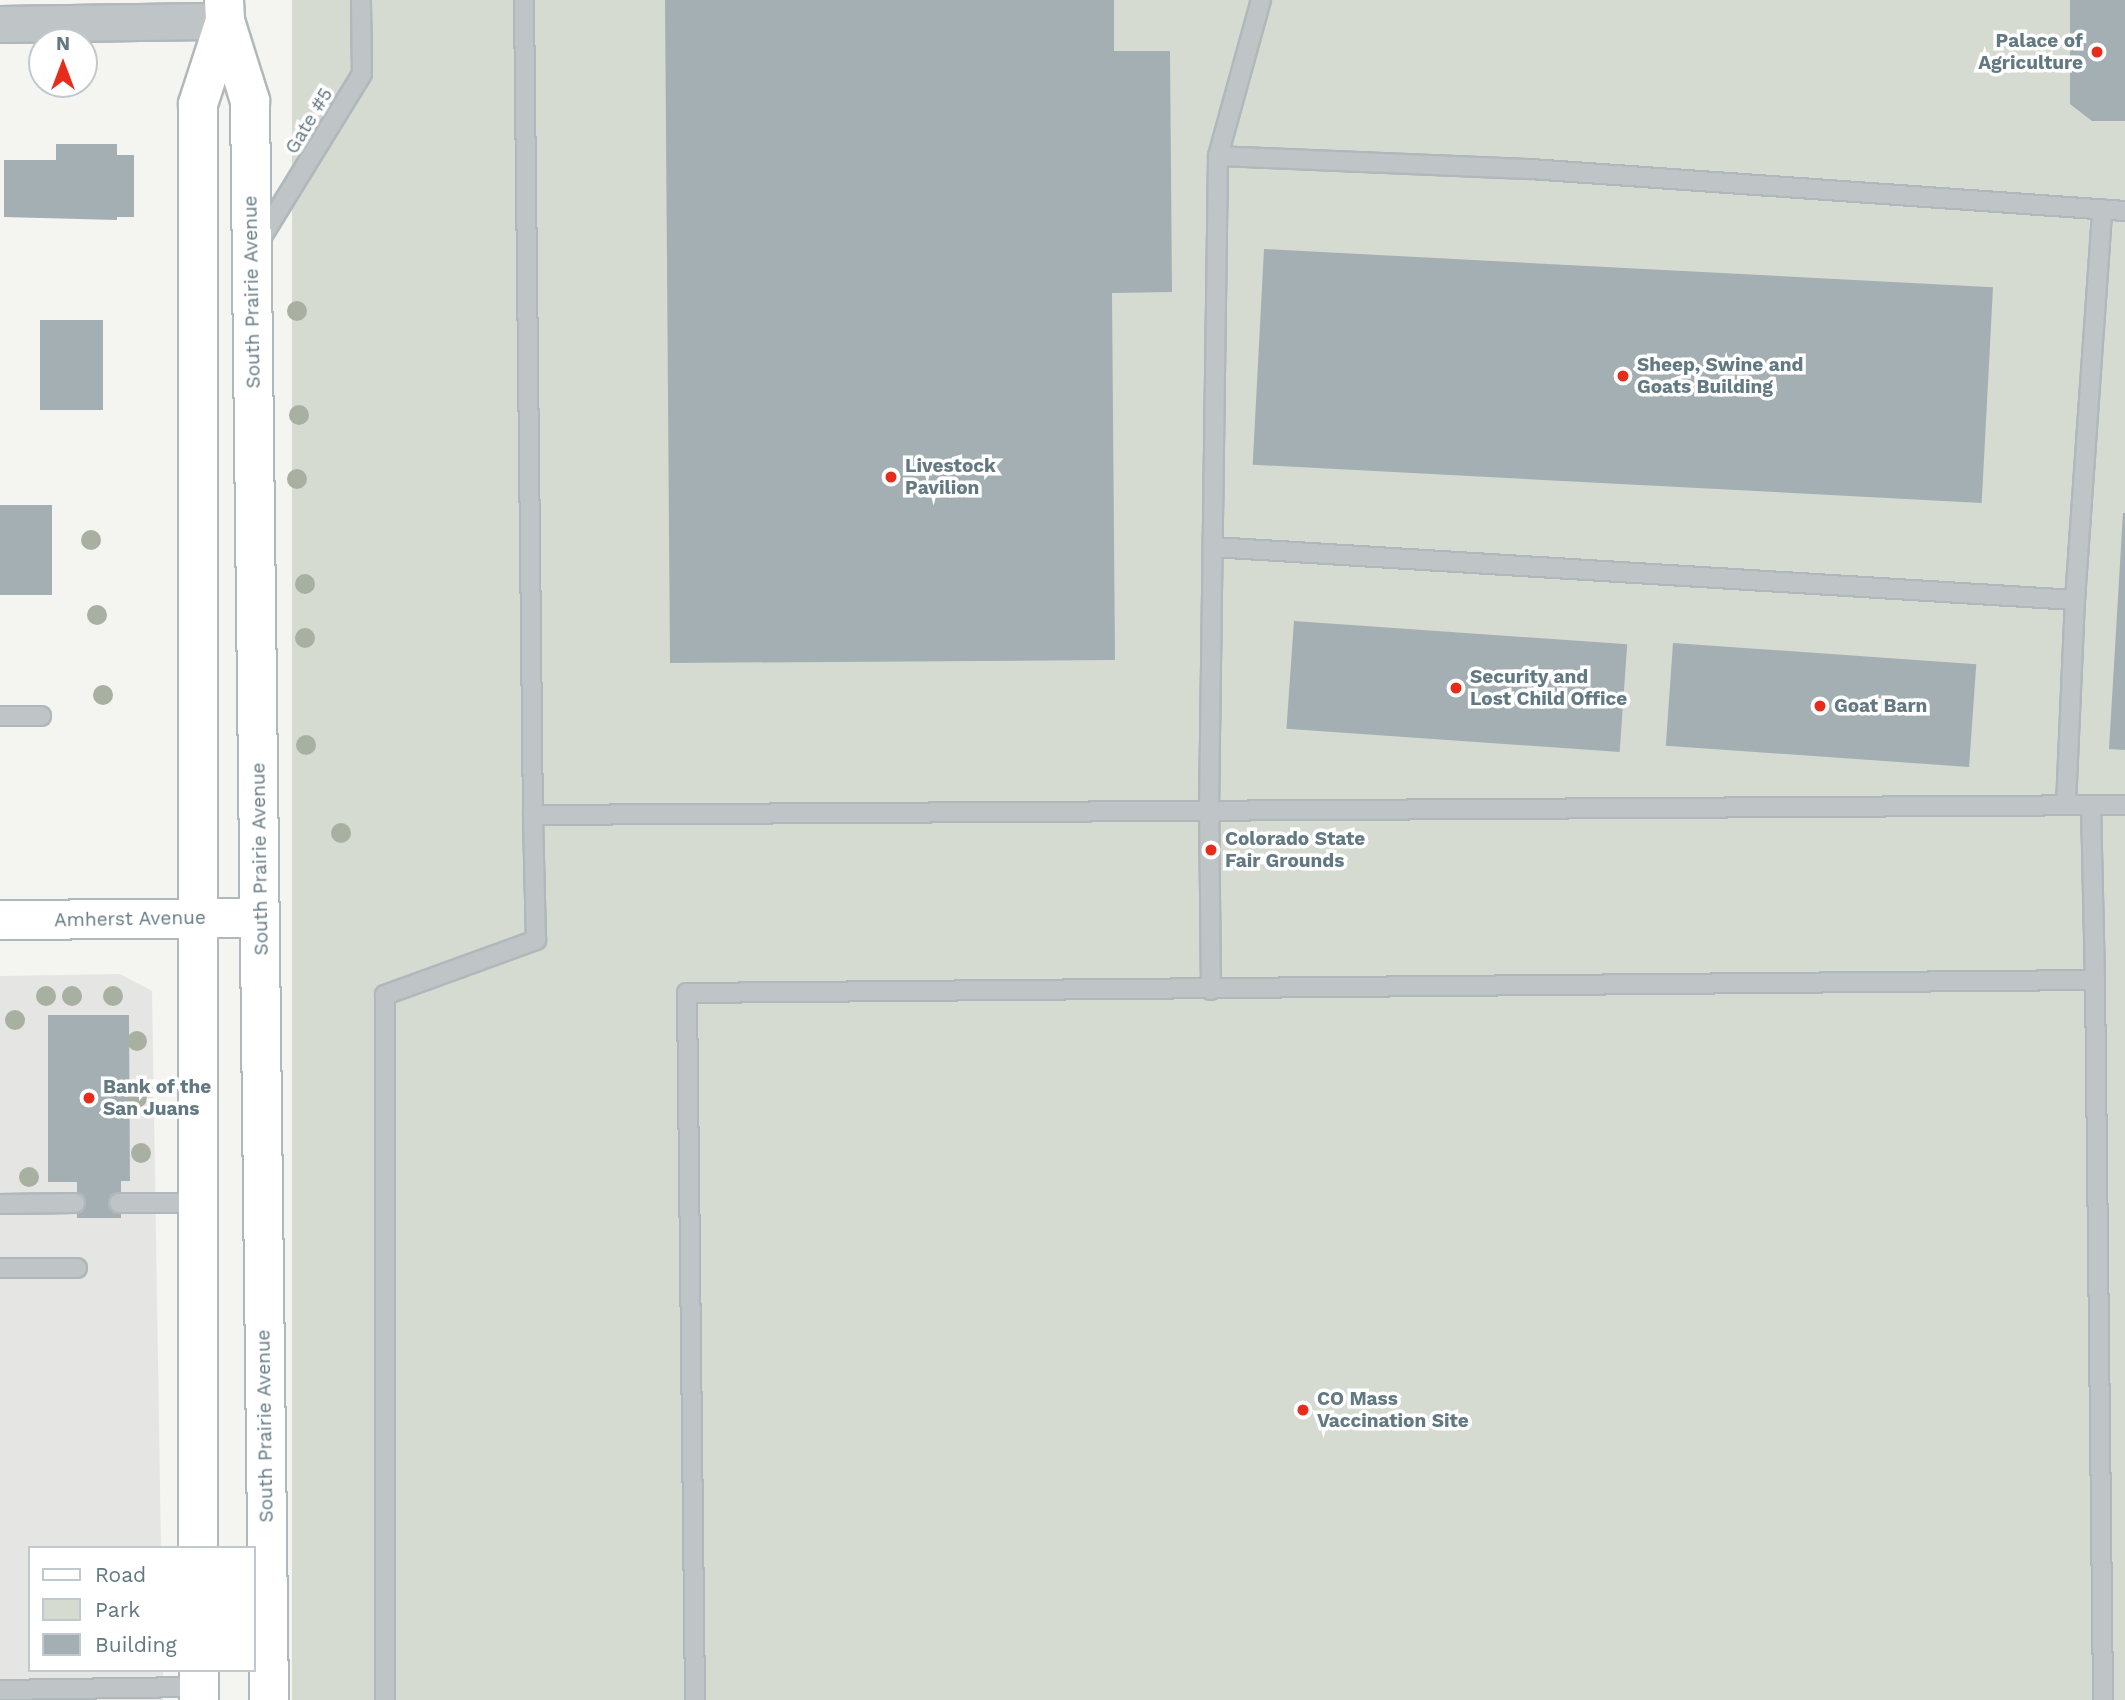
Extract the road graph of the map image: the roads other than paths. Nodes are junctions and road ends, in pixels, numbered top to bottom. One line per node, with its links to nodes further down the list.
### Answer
1 (361, 0): 9 (lane, Gate #5)
2 (524, 0): 18 (lane)
3 (1261, 0): 6 (lane)
4 (224, 11): 5 (street); 9 (main road, South Prairie Avenue); 19 (main road)
5 (0, 24)
6 (1217, 156): 7 (lane); 10 (lane)
7 (2102, 209): 8 (lane); 11 (lane)
8 (2125, 211)
9 (252, 251): 20 (main road, South Prairie Avenue)
10 (1213, 547): 11 (lane); 17 (lane)
11 (2075, 600): 14 (lane)
12 (0, 716): 13 (lane)
13 (41, 716)
14 (2066, 805): 15 (lane); 17 (lane)
15 (2091, 805): 16 (lane); 22 (lane)
16 (2125, 805)
17 (1209, 810): 18 (lane); 23 (lane)
18 (533, 816): 35 (lane)
19 (197, 918): 20 (main road, Amherst Avenue); 21 (main road, Amherst Avenue); 26 (main road)
20 (260, 918): 34 (main road, South Prairie Avenue)
21 (0, 920)
22 (2095, 980): 23 (lane); 37 (lane)
23 (1211, 990): 36 (lane)
24 (75, 1202): 27 (lane)
25 (118, 1202): 26 (lane)
26 (198, 1202): 30 (main road)
27 (0, 1204)
28 (0, 1268): 29 (lane)
29 (77, 1268)
30 (198, 1546)
31 (199, 1686): 33 (lane)
32 (0, 1690): 33 (lane)
33 (112, 1694)
34 (269, 1700)
35 (385, 1700)
36 (695, 1700)
37 (2103, 1700)

